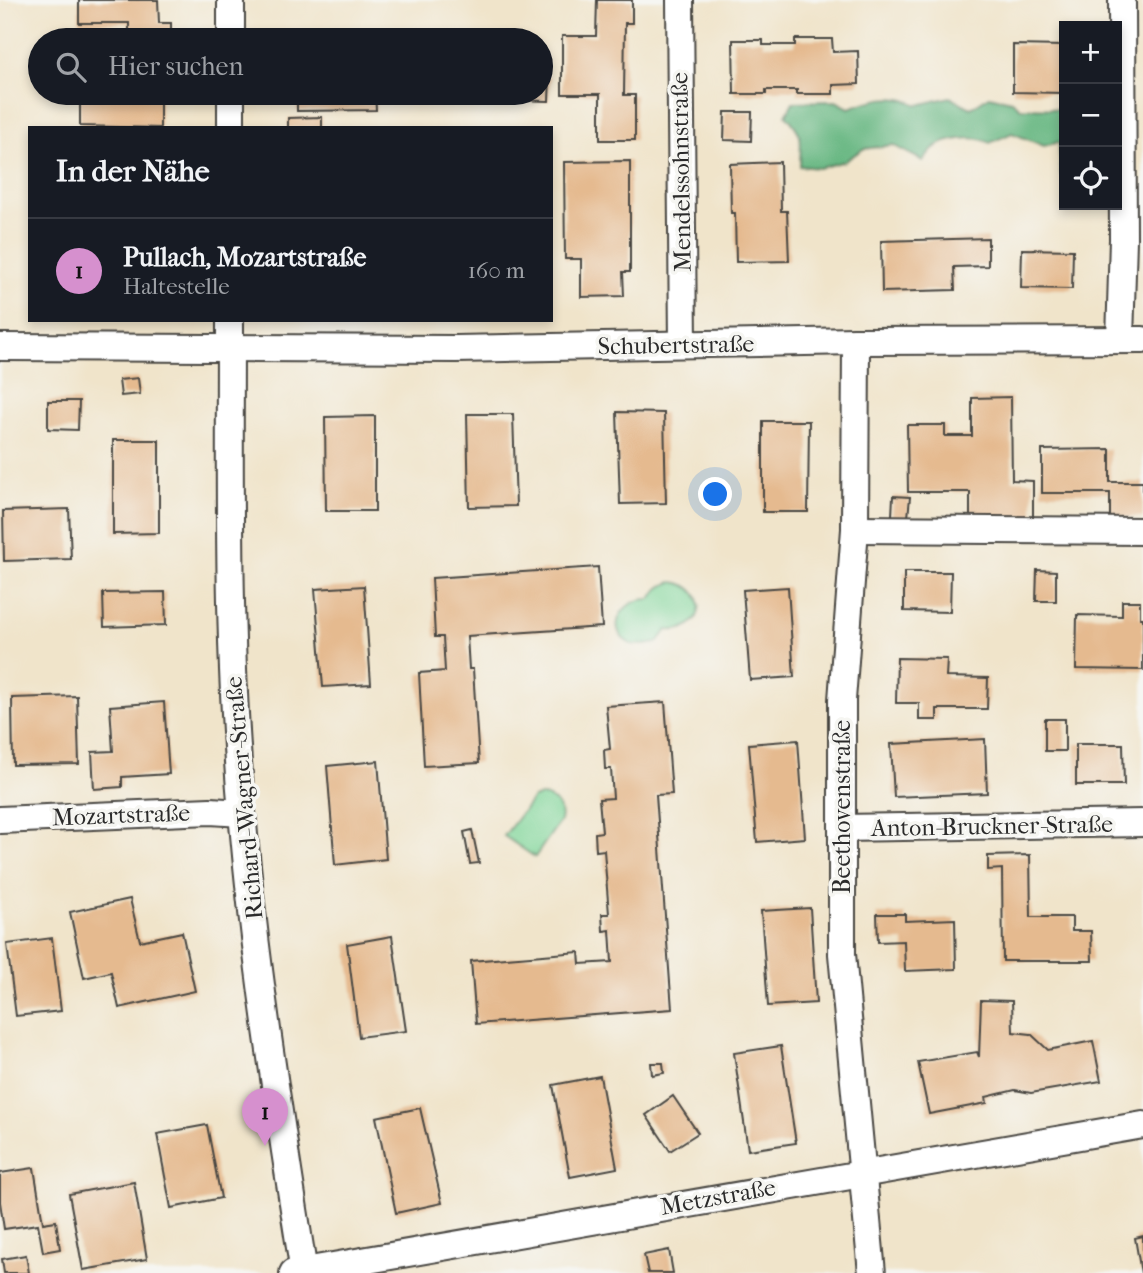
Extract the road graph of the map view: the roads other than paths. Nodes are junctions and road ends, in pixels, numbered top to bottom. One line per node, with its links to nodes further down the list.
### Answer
1 (231, 0): 4 (street)
2 (680, 0): 10 (street, Mendelssohnstraße)
3 (1122, 0): 8 (street)
4 (231, 28)
5 (231, 105): 6 (street)
6 (231, 126)
7 (230, 322): 12 (street, Richard-Wagner-Straße)
8 (1132, 340): 9 (street, Schubertstraße)
9 (856, 341): 10 (street, Schubertstraße); 13 (street, Beethovenstraße)
10 (683, 344): 12 (street, Schubertstraße)
11 (0, 346): 12 (street, Schubertstraße)
12 (230, 347): 15 (street, Richard-Wagner-Straße)
13 (855, 529): 14 (street); 18 (street, Beethovenstraße)
14 (1143, 531)
15 (242, 813): 16 (street, Mozartstraße); 21 (street, Richard-Wagner-Straße)
16 (0, 820)
17 (1143, 823): 18 (street, Anton-Bruckner-Straße)
18 (842, 828): 20 (street, Beethovenstraße)
19 (1143, 1125): 20 (street, Metzstraße)
20 (863, 1172): 21 (street, Metzstraße); 22 (street, Beethovenstraße)
21 (300, 1272)
22 (872, 1273)

